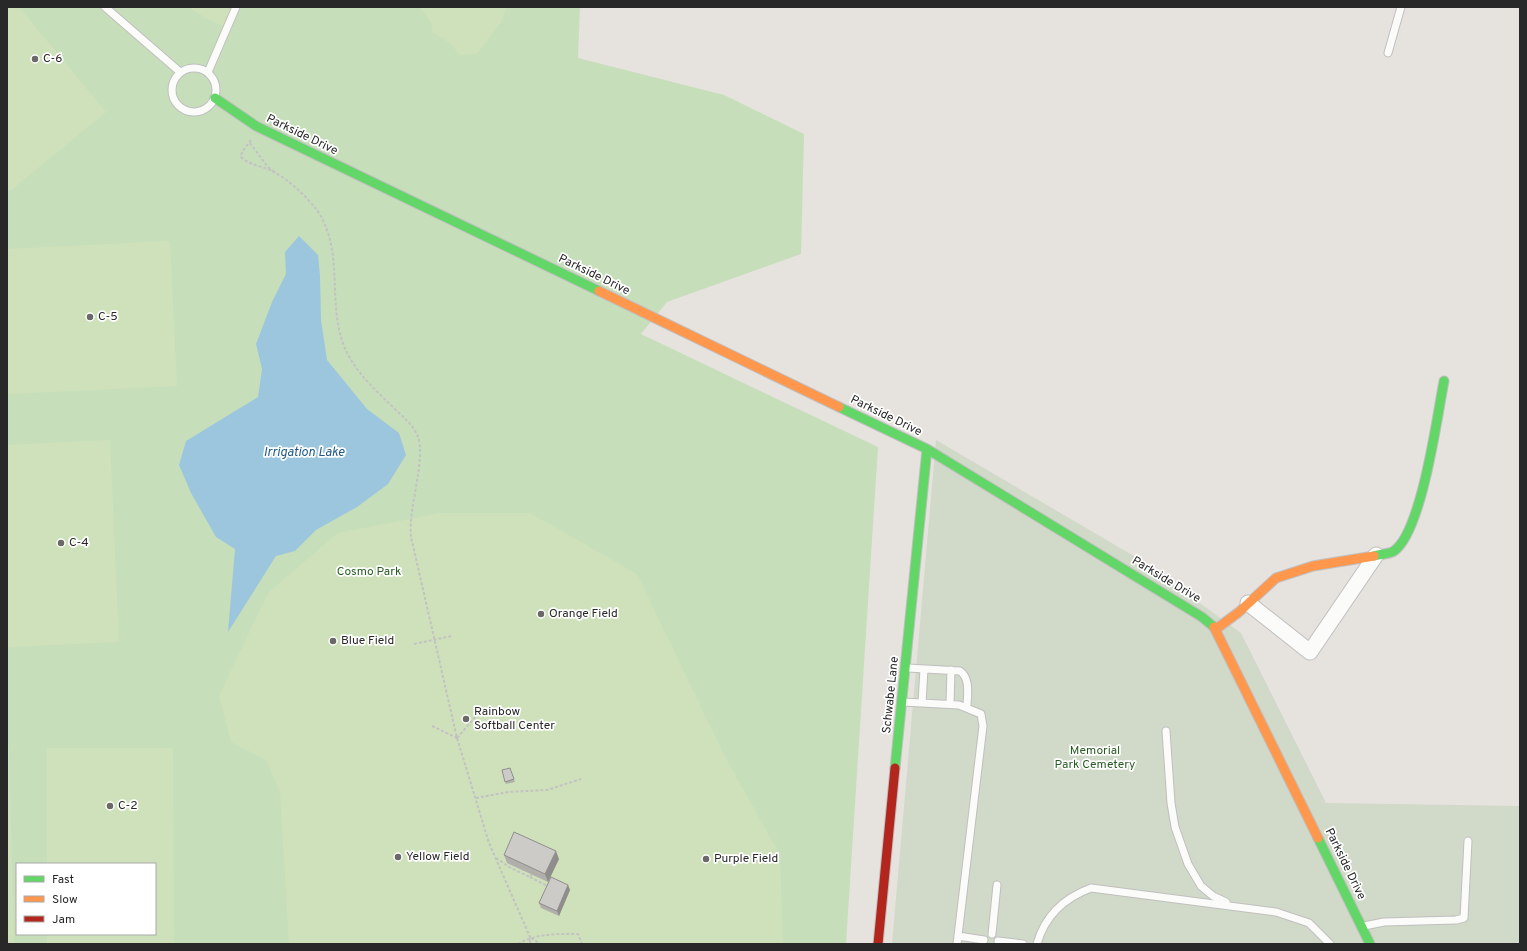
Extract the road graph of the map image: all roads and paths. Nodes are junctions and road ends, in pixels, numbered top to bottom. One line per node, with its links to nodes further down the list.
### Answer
1 (105, 7): 5 (lane)
2 (236, 7): 6 (lane)
3 (1400, 7): 4 (lane)
4 (1388, 53)
5 (180, 72): 6 (lane); 7 (lane)
6 (208, 72): 7 (lane)
7 (215, 98): 8 (street, Parkside Drive)
8 (256, 126): 9 (path); 12 (street, Parkside Drive)
9 (250, 143): 10 (path); 10 (path)
10 (274, 172): 17 (path)
11 (1444, 381): 13 (street)
12 (927, 449): 15 (street, Parkside Drive); 19 (street, Schwabe Lane)
13 (1376, 555): 14 (street); 14 (street)
14 (1248, 603): 15 (street)
15 (1216, 629): 37 (street, Parkside Drive)
16 (452, 636): 17 (path)
17 (435, 640): 18 (path); 29 (path)
18 (414, 644)
19 (905, 668): 20 (lane); 22 (street, Schwabe Lane)
20 (924, 669): 21 (lane); 23 (lane)
21 (952, 670): 24 (lane); 25 (lane)
22 (902, 702): 23 (lane); 47 (street, Schwabe Lane)
23 (922, 703): 24 (lane)
24 (950, 704): 25 (lane)
25 (967, 708): 40 (lane)
26 (477, 715): 29 (path)
27 (432, 726): 29 (path)
28 (1166, 731): 36 (lane)
29 (457, 738): 31 (path)
30 (581, 779): 31 (path)
31 (476, 798): 33 (path)
32 (1468, 841): 37 (lane)
33 (495, 857): 35 (path); 39 (path)
34 (997, 885): 38 (lane)
35 (550, 888)
36 (1234, 906): 49 (lane); 50 (lane)
37 (1362, 926): 51 (street, Parkside Drive)
38 (992, 934): 41 (lane); 42 (lane)
39 (530, 937): 43 (path); 44 (path); 45 (path); 46 (path)
40 (958, 940): 41 (lane)
41 (985, 942)
42 (997, 943): 48 (lane)
43 (518, 944)
44 (530, 944)
45 (541, 944)
46 (582, 944)
47 (878, 944)
48 (1023, 944)
49 (1037, 944)
50 (1330, 944)
51 (1370, 944)

